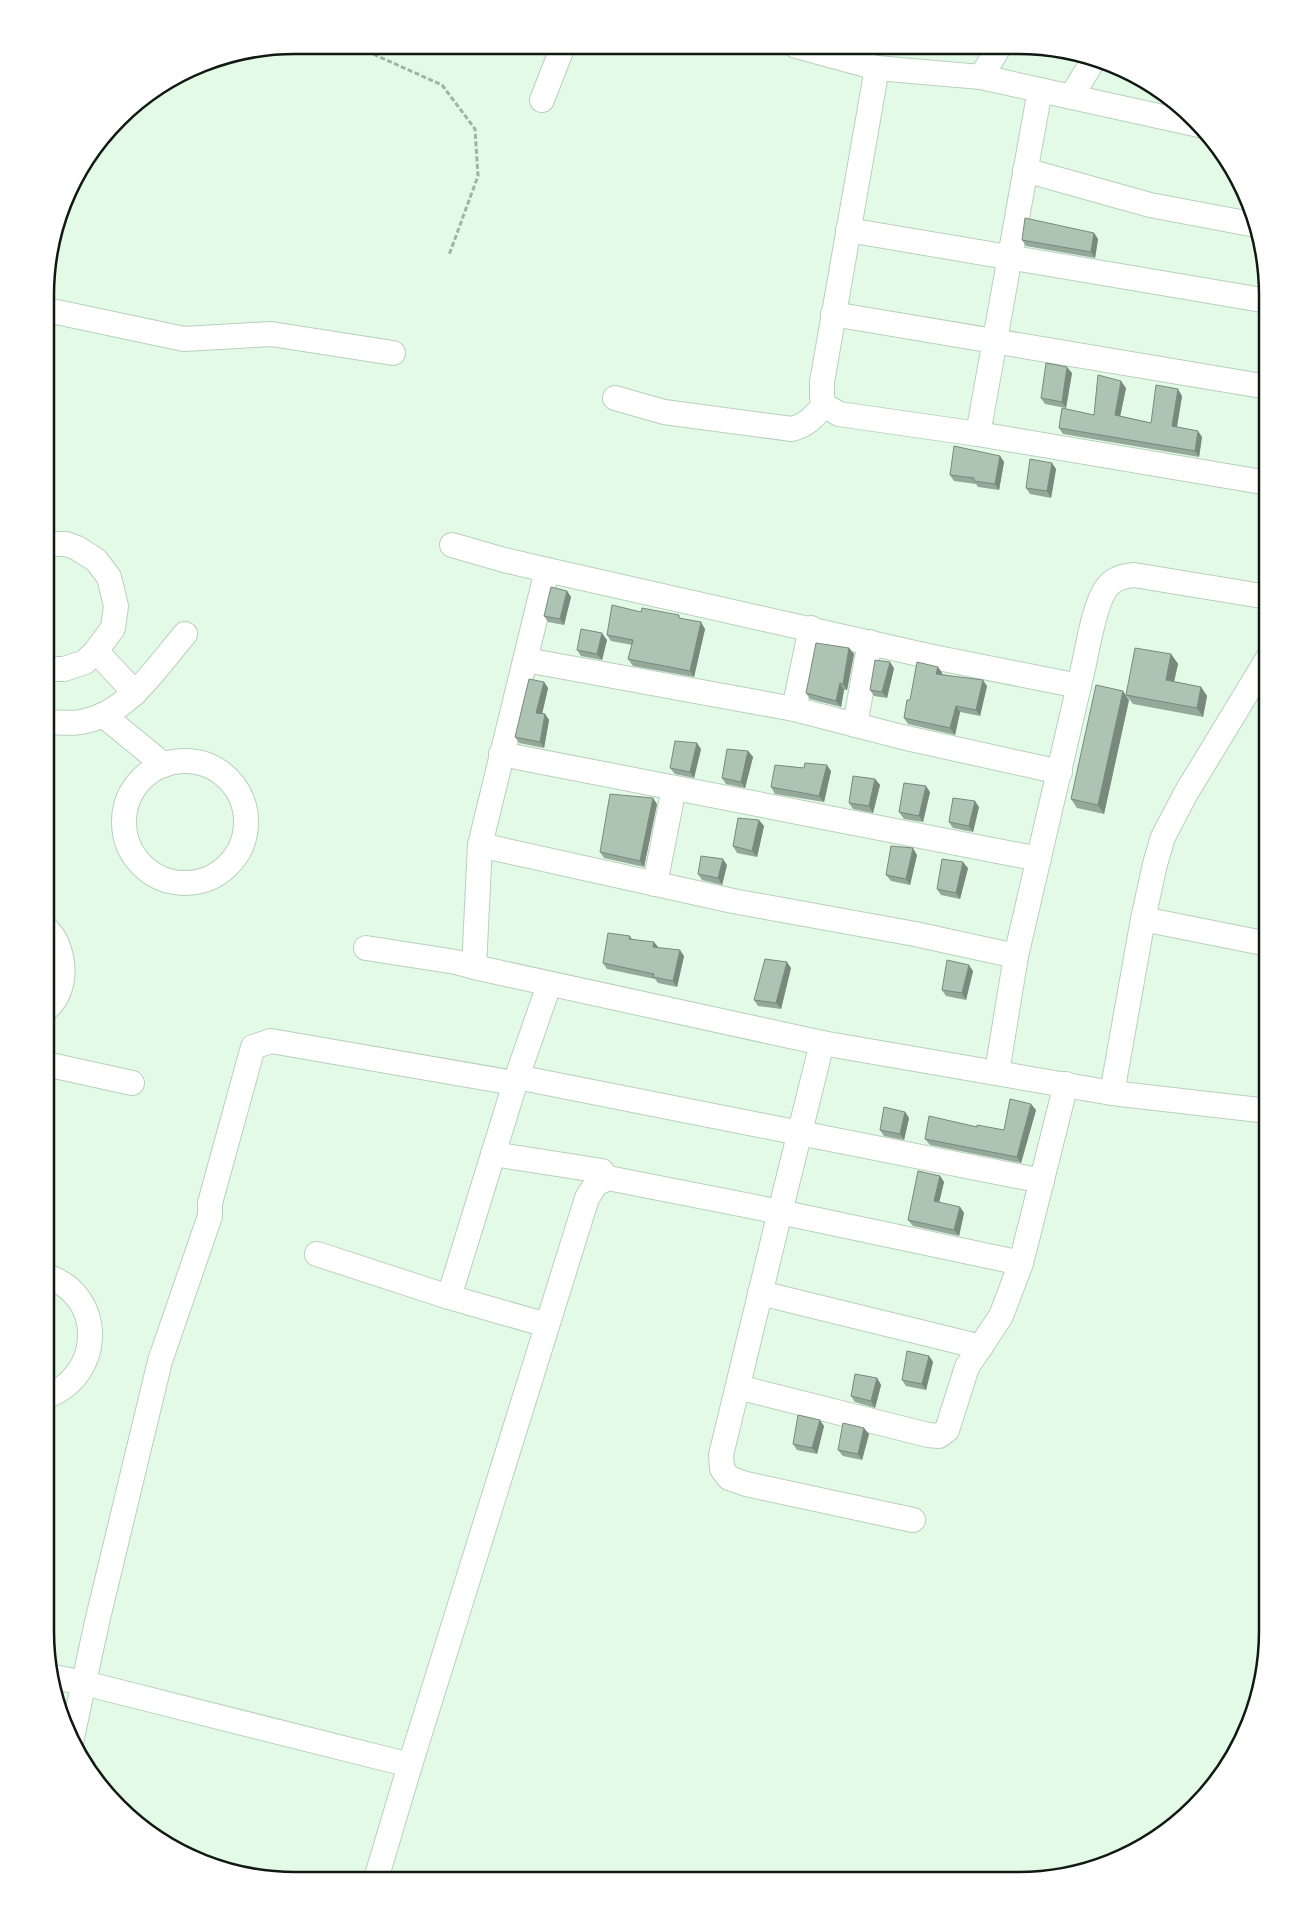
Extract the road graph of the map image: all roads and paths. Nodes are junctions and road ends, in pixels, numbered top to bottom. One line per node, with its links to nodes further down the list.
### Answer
1 (373, 54): 15 (path)
2 (560, 54): 10 (street)
3 (825, 54): 6 (street)
4 (995, 54): 7 (street)
5 (1090, 65): 9 (street)
6 (877, 68): 7 (street); 14 (street)
7 (981, 77): 8 (street)
8 (1040, 90): 9 (street); 12 (street)
9 (1071, 97): 11 (street)
10 (542, 100)
11 (1187, 122)
12 (1025, 170): 13 (street); 16 (street)
13 (1248, 224)
14 (848, 230): 16 (street); 19 (street)
15 (449, 255)
16 (1009, 257): 17 (street); 20 (street)
17 (1259, 299)
18 (54, 312): 21 (street)
19 (833, 314): 20 (street); 24 (street)
20 (994, 341): 22 (street); 25 (street)
21 (392, 353)
22 (1259, 385)
23 (615, 398): 24 (street)
24 (824, 405): 25 (street)
25 (978, 434): 26 (street)
26 (1259, 481)
27 (54, 544): 34 (street)
28 (452, 545): 29 (street)
29 (547, 570): 31 (street); 35 (street)
30 (1259, 595): 38 (street)
31 (811, 628): 33 (street); 40 (street)
32 (185, 634): 39 (street)
33 (870, 642): 38 (street); 43 (street)
34 (96, 651): 36 (street); 39 (street)
35 (526, 660): 40 (street); 44 (street)
36 (54, 669)
37 (1259, 673): 51 (street)
38 (1079, 686): 46 (street)
39 (135, 693): 41 (street)
40 (794, 710): 43 (street)
41 (103, 715): 42 (street); 45 (street)
42 (54, 722)
43 (855, 725): 46 (street)
44 (502, 754): 47 (street); 48 (street)
45 (164, 765): 45 (street)
46 (1060, 772): 49 (street)
47 (674, 788): 49 (street); 50 (street)
48 (480, 845): 50 (street); 56 (street)
49 (1039, 859): 55 (street)
50 (655, 884): 55 (street)
51 (1143, 919): 53 (street); 65 (street)
52 (54, 939): 58 (street)
53 (1259, 942)
54 (366, 948): 56 (street)
55 (1016, 956): 61 (street)
56 (474, 967): 57 (street)
57 (549, 985): 59 (street); 62 (street)
58 (54, 999)
59 (822, 1043): 61 (street); 67 (street)
60 (54, 1066): 63 (street)
61 (997, 1072): 64 (street)
62 (517, 1077): 67 (street); 68 (street); 83 (street)
63 (132, 1083)
64 (1066, 1084): 65 (street); 70 (street)
65 (1112, 1092): 66 (street)
66 (1259, 1110)
67 (799, 1133): 70 (street); 71 (street)
68 (493, 1154): 69 (street); 76 (street)
69 (602, 1172)
70 (1042, 1181): 73 (street)
71 (780, 1212): 73 (street); 75 (street); 77 (street)
72 (317, 1254): 76 (street)
73 (1021, 1263): 78 (street)
74 (54, 1281): 80 (street)
75 (760, 1293): 78 (street); 79 (street)
76 (449, 1297): 77 (street)
77 (547, 1325): 85 (street)
78 (981, 1347): 79 (street)
79 (738, 1387): 81 (street)
80 (54, 1394)
81 (913, 1520)
82 (58, 1678): 83 (street)
83 (84, 1683): 84 (street); 85 (street)
84 (74, 1728)
85 (410, 1765): 86 (street)
86 (378, 1872)

